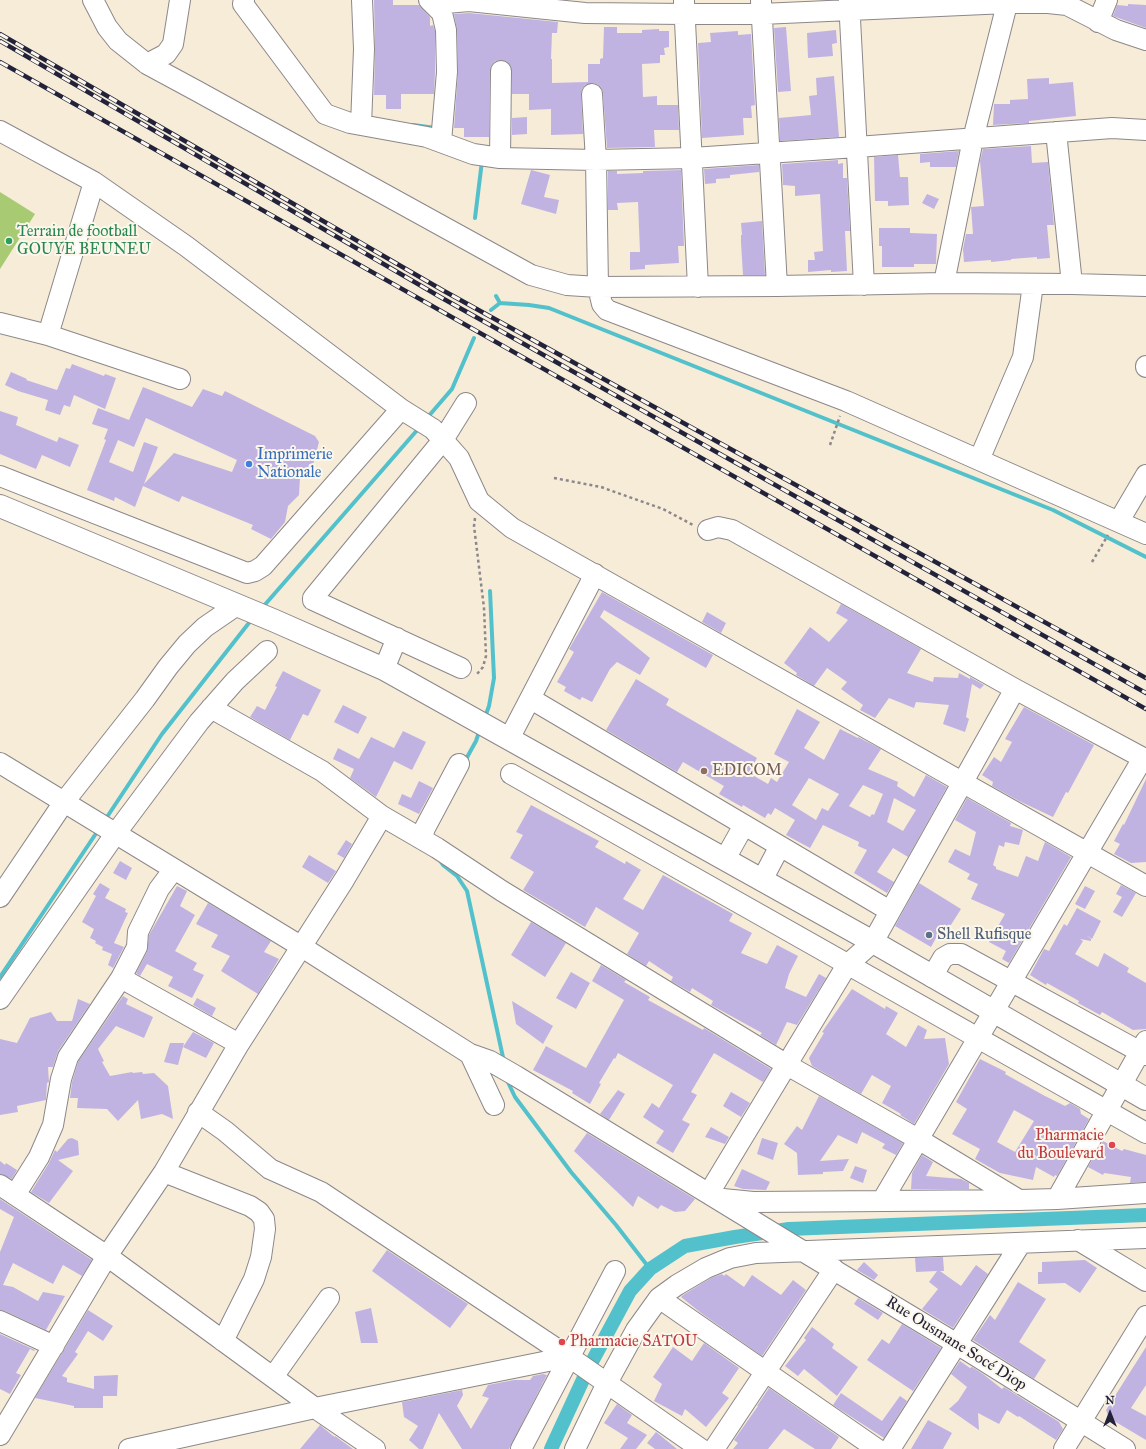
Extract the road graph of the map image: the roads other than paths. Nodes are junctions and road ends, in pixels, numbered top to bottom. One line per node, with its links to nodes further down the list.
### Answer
1 (93, 0): 13 (street)
2 (180, 0): 13 (street)
3 (244, 0): 16 (street)
4 (362, 0): 16 (street)
5 (1106, 0): 11 (street)
6 (431, 2): 9 (street); 21 (street)
7 (1008, 2): 8 (street); 11 (street); 20 (street)
8 (849, 5): 10 (street); 22 (street)
9 (684, 7): 10 (street); 25 (street)
10 (761, 7): 23 (street)
11 (1098, 22): 12 (street)
12 (1146, 40)
13 (147, 64): 34 (street)
14 (502, 71): 24 (street)
15 (592, 94): 26 (street)
16 (361, 125): 21 (street)
17 (1146, 130): 19 (street)
18 (0, 131): 27 (street)
19 (1056, 132): 20 (street); 30 (street)
20 (973, 138): 22 (street); 28 (street)
21 (441, 142): 24 (street)
22 (857, 147): 23 (street); 31 (street)
23 (770, 153): 25 (street); 32 (street)
24 (500, 158): 26 (street)
25 (692, 158): 26 (street); 35 (street)
26 (596, 160): 34 (street)
27 (94, 182): 37 (street); 40 (street)
28 (944, 282): 29 (street); 31 (street)
29 (1033, 284): 30 (street); 42 (street)
30 (1072, 284): 33 (street)
31 (864, 285): 32 (street)
32 (778, 286): 35 (street)
33 (1146, 286)
34 (598, 287): 35 (street); 42 (street)
35 (698, 287)
36 (0, 323): 37 (street)
37 (48, 335): 38 (street)
38 (180, 379)
39 (466, 403): 41 (street)
40 (407, 413): 41 (street); 44 (street)
41 (438, 434): 49 (street); 51 (street)
42 (979, 460): 46 (street)
43 (1146, 475): 46 (street)
44 (0, 476)
45 (0, 506): 50 (highway)
46 (1115, 525): 48 (street)
47 (708, 530): 55 (street)
48 (1146, 534)
49 (595, 574): 56 (street); 62 (street)
50 (242, 607): 54 (highway); 63 (street)
51 (397, 638): 53 (street); 54 (street)
52 (267, 651): 57 (street)
53 (461, 668)
54 (384, 669): 58 (highway)
55 (1015, 689): 62 (street); 69 (street)
56 (531, 699): 58 (street); 65 (street)
57 (211, 708): 64 (street); 66 (street)
58 (502, 735): 70 (highway)
59 (0, 763): 63 (street, Rue Ousmane Socé Diop)
60 (459, 764): 67 (street)
61 (511, 774): 78 (street)
62 (963, 782): 69 (street); 75 (street)
63 (64, 802): 66 (street, Rue Ousmane Socé Diop); 74 (street)
64 (382, 816): 67 (street); 77 (street)
65 (744, 825): 68 (street); 70 (street)
66 (112, 830): 71 (street, Rue Ousmane Socé Diop); 82 (street)
67 (421, 839): 88 (street)
68 (780, 846): 72 (street); 75 (street)
69 (1087, 853): 73 (street); 81 (street)
70 (725, 859): 72 (highway)
71 (174, 869): 77 (street, Rue Ousmane Socé Diop); 80 (street)
72 (762, 880): 76 (highway)
73 (1146, 886)
74 (0, 897)
75 (890, 911): 76 (street)
76 (873, 942): 78 (street); 79 (highway)
77 (302, 947): 85 (street); 87 (street, Rue Ousmane Socé Diop)
78 (847, 965): 84 (street); 88 (street)
79 (932, 976): 81 (street); 83 (highway)
80 (121, 978): 85 (street); 97 (street)
81 (1012, 981): 83 (street); 86 (street)
82 (0, 999)
83 (994, 1012): 84 (street); 89 (highway)
84 (978, 1038): 92 (street); 95 (street)
85 (239, 1044): 93 (street)
86 (1144, 1050): 89 (street)
87 (470, 1054): 91 (street); 100 (street, Rue Ousmane Socé Diop)
88 (787, 1064): 95 (street); 100 (street)
89 (1121, 1085): 90 (highway); 92 (street)
90 (1146, 1100)
91 (494, 1105)
92 (1107, 1111): 94 (street); 99 (street)
93 (198, 1112): 96 (street); 118 (street)
94 (1146, 1133)
95 (918, 1140): 101 (street); 102 (street)
96 (164, 1172): 107 (street); 115 (street)
97 (8, 1190): 107 (street)
98 (1146, 1192): 99 (street)
99 (1057, 1199): 101 (street)
100 (720, 1200): 102 (street); 106 (street, Rue Ousmane Socé Diop)
101 (1019, 1200): 102 (street)
102 (882, 1201)
103 (1146, 1238): 104 (street)
104 (1078, 1240): 105 (street); 110 (street)
105 (1022, 1243): 106 (street); 116 (street)
106 (804, 1251): 108 (street, Rue Ousmane Socé Diop); 112 (street)
107 (107, 1256): 115 (street); 117 (street)
108 (834, 1269): 116 (street, Rue Ousmane Socé Diop); 119 (street)
109 (615, 1271): 118 (street)
110 (1146, 1281)
111 (329, 1298): 120 (street)
112 (659, 1298): 119 (street); 121 (street)
113 (1146, 1316): 123 (street)
114 (0, 1321): 117 (street)
115 (223, 1341): 120 (street)
116 (957, 1344): 123 (street, Rue Ousmane Socé Diop); 132 (street)
117 (54, 1346): 124 (street)
118 (573, 1360): 121 (street); 122 (street); 127 (street)
119 (765, 1371): 130 (street); 131 (street)
120 (273, 1377): 122 (street)
121 (606, 1382): 128 (street); 129 (street)
122 (315, 1408): 125 (street); 126 (street)
123 (1081, 1422): 133 (street); 134 (street, Rue Ousmane Socé Diop)
124 (0, 1435)
125 (129, 1449)
126 (375, 1449)
127 (521, 1449)
128 (575, 1449)
129 (701, 1449)
130 (714, 1449)
131 (877, 1449)
132 (890, 1449)
133 (1064, 1449)
134 (1125, 1449)

